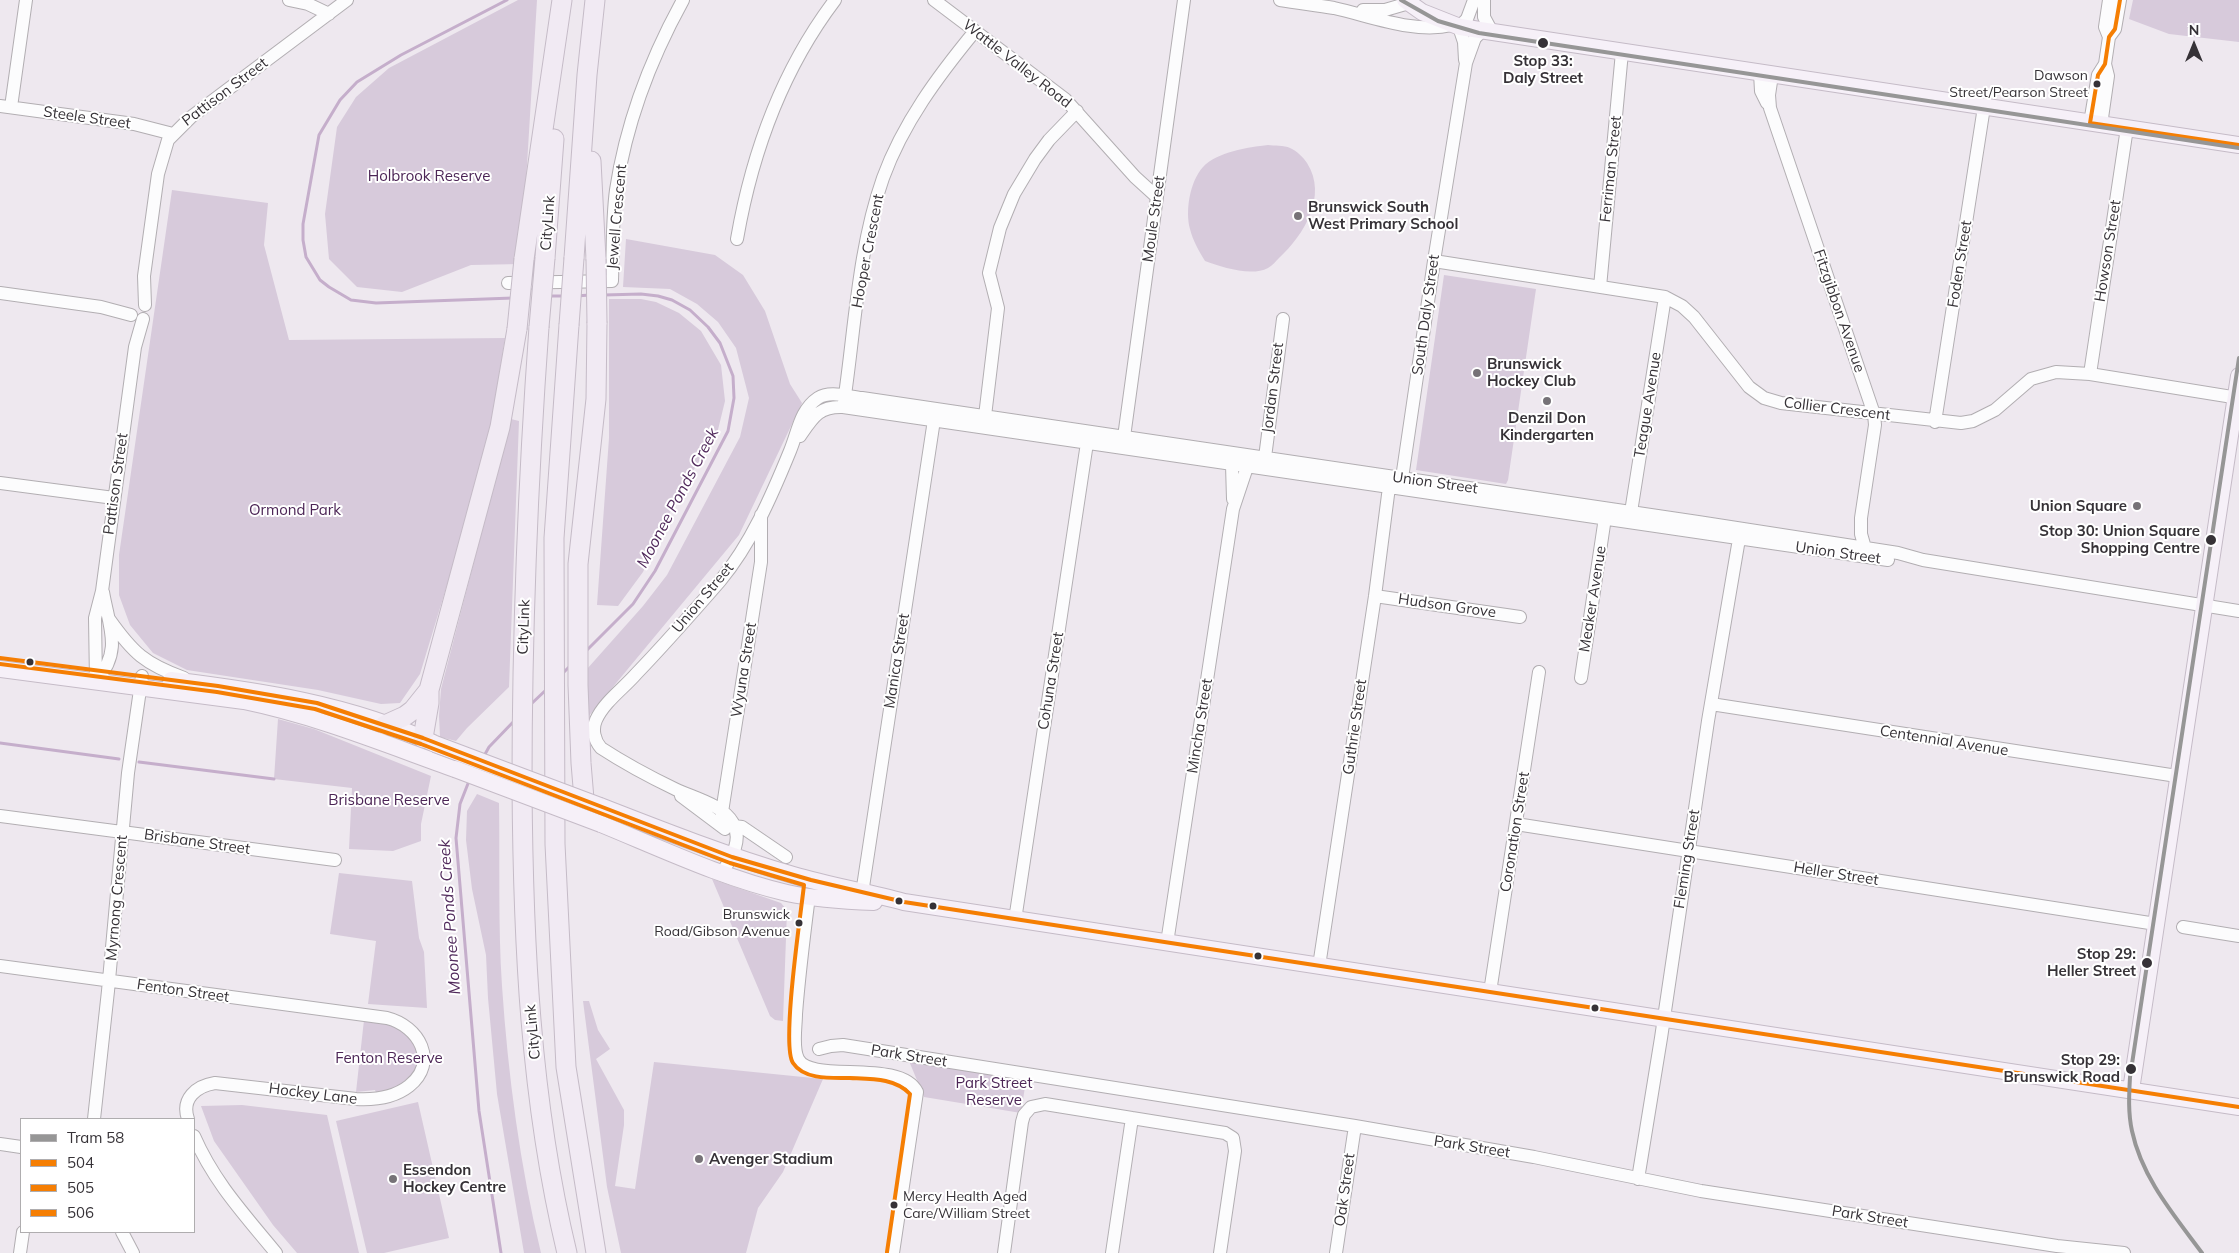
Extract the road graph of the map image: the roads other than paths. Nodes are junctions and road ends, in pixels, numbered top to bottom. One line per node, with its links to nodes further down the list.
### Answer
1 (26, 0): 26 (street)
2 (289, 0): 17 (street)
3 (347, 0): 17 (street, Pattison Street)
4 (563, 0): 80 (highway, bridge); 128 (highway, CityLink, bridge)
5 (595, 0): 25 (highway, CityLink)
6 (683, 0): 36 (street, Jewell Crescent)
7 (835, 0): 34 (street)
8 (934, 0): 19 (street, Wattle Valley Road)
9 (1184, 0): 33 (street, Moule Street)
10 (1280, 0): 16 (street)
11 (1474, 0): 18 (street)
12 (1484, 0): 20 (street)
13 (2109, 0): 21 (street)
14 (2120, 0): 21 (street)
15 (1407, 1): 16 (street); 18 (main road)
16 (1334, 8): 18 (street)
17 (329, 14): 31 (street, Pattison Street)
18 (1455, 26): 20 (main road); 23 (street, South Daly Street)
19 (975, 31): 28 (street, Wattle Valley Road); 45 (street, Hooper Crescent)
20 (1487, 32): 22 (main road); 23 (street, South Daly Street)
21 (2109, 38): 29 (street)
22 (1622, 52): 24 (main road); 37 (street, Ferriman Street)
23 (1466, 63): 35 (street, South Daly Street)
24 (1766, 74): 27 (main road); 46 (street, Fitzgibbon Avenue)
25 (587, 75): 84 (highway, bridge); 129 (highway, CityLink, bridge)
26 (6, 107): 31 (street, Steele Street)
27 (1984, 107): 29 (main road); 49 (street, Foden Street)
28 (1077, 111): 33 (street, Wattle Valley Road); 47 (street)
29 (2096, 124): 30 (main road)
30 (2127, 128): 32 (main road); 42 (street, Howson Street)
31 (173, 134): 40 (street, Pattison Street)
32 (2239, 145)
33 (1157, 197): 51 (street, Moule Street)
34 (737, 239)
35 (1434, 261): 37 (street, Collier Crescent); 56 (street, South Daly Street)
36 (508, 283)
37 (1600, 287): 39 (street, Collier Crescent)
38 (0, 292): 40 (street)
39 (1665, 297): 46 (street, Collier Crescent); 61 (street, Teague Avenue)
40 (136, 311): 59 (street, Pattison Street)
41 (1282, 318): 53 (street, Jordan Street)
42 (2090, 374): 44 (street, Collier Crescent); 49 (street, Collier Crescent)
43 (2239, 376): 44 (main road)
44 (2237, 398): 69 (main road)
45 (844, 401): 47 (street, Union Street); 48 (street, Union Street); 62 (street, Union Street)
46 (1874, 414): 49 (street, Collier Crescent); 65 (street, Fitzgibbon Avenue)
47 (985, 416): 50 (street, Union Street)
48 (934, 420): 50 (street, Union Street); 100 (street, Manica Street)
49 (1935, 422)
50 (1021, 428): 51 (street, Union Street); 52 (street, Union Street)
51 (1124, 437): 53 (street, Union Street)
52 (1087, 443): 54 (street, Union Street); 101 (street, Cohuna Street)
53 (1264, 463): 55 (street, Union Street); 56 (street, Union Street); 58 (street, Union Street)
54 (1232, 465): 55 (street, Union Street); 60 (street, Mincha Street)
55 (1247, 467): 60 (street, Mincha Street)
56 (1402, 478): 63 (street, Union Street)
57 (0, 483): 59 (street)
58 (1389, 487): 63 (street, Union Street); 68 (street, Guthrie Street)
59 (114, 498): 67 (street, Pattison Street)
60 (1233, 509): 105 (street, Mincha Street)
61 (1632, 512): 63 (street, Union Street); 65 (street, Union Street)
62 (761, 513): 86 (street, Union Street); 89 (street, Wyuna Street)
63 (1606, 514): 64 (street, Union Street); 77 (street, Meaker Avenue)
64 (1739, 539): 66 (street, Union Street); 81 (street, Fleming Street)
65 (1859, 547): 66 (street, Union Street)
66 (1923, 560): 69 (street, Union Street)
67 (102, 591): 72 (street, Pattison Street); 76 (street, Pattison Street)
68 (1375, 596): 71 (street, Hudson Grove); 107 (street, Guthrie Street)
69 (2203, 605): 70 (street, Union Street); 85 (main road)
70 (2239, 611)
71 (1520, 617)
72 (109, 619): 76 (street, Pattison Street); 79 (street, Pattison Street)
73 (0, 658): 76 (main road)
74 (0, 669): 76 (main road)
75 (1538, 672): 91 (street, Coronation Street)
76 (99, 674): 78 (main road)
77 (1581, 678)
78 (141, 682): 79 (main road); 83 (main road); 93 (street, Myrnong Crescent)
79 (205, 684): 82 (main road)
80 (429, 690): 82 (highway); 83 (highway)
81 (1711, 704): 85 (street, Centennial Avenue); 94 (street, Fleming Street)
82 (386, 725): 83 (main road)
83 (427, 749): 87 (main road, bridge)
84 (580, 763): 87 (highway); 88 (highway)
85 (2177, 776): 102 (main road)
86 (667, 785): 89 (street); 92 (street)
87 (560, 799): 88 (main road, bridge); 98 (main road, bridge)
88 (592, 803): 95 (main road)
89 (722, 812): 92 (street, Wyuna Street)
90 (0, 816): 93 (street, Brisbane Street)
91 (1516, 824): 94 (street, Heller Street); 109 (street, Coronation Street)
92 (728, 826): 95 (street, Wyuna Street); 96 (street)
93 (123, 832): 97 (street, Brisbane Street); 108 (street, Myrnong Crescent)
94 (1688, 851): 102 (street, Heller Street); 111 (street, Fleming Street)
95 (728, 855): 98 (street); 99 (main road)
96 (786, 857)
97 (335, 860)
98 (729, 876): 99 (main road)
99 (810, 888): 100 (main road); 130 (street)
100 (861, 896): 101 (main road)
101 (1014, 920): 105 (main road)
102 (2156, 924): 113 (main road)
103 (2183, 927): 104 (street)
104 (2239, 936)
105 (1167, 943): 107 (main road)
106 (0, 966): 108 (street, Fenton Street)
107 (1319, 966): 109 (main road)
108 (109, 981): 110 (street, Fenton Street); 115 (street, Myrnong Crescent)
109 (1490, 992): 111 (main road)
110 (366, 1016): 116 (street, Hockey Lane)
111 (1664, 1018): 113 (main road); 122 (street, Fleming Street)
112 (819, 1049): 118 (street, Park Street)
113 (2130, 1090): 114 (main road)
114 (2239, 1107)
115 (94, 1118)
116 (188, 1118)
117 (1132, 1118): 131 (street); 132 (street); 133 (street)
118 (1355, 1126): 122 (street, Park Street); 134 (street, Oak Street)
119 (195, 1138): 127 (street)
120 (0, 1144): 121 (street)
121 (20, 1147)
122 (1638, 1179): 135 (street, Park Street)
123 (23, 1233): 125 (street)
124 (123, 1233): 126 (street)
125 (20, 1253)
126 (133, 1253)
127 (276, 1253)
128 (566, 1253)
129 (596, 1253)
130 (893, 1253)
131 (1004, 1253)
132 (1112, 1253)
133 (1220, 1253)
134 (1336, 1253)
135 (2124, 1253)

